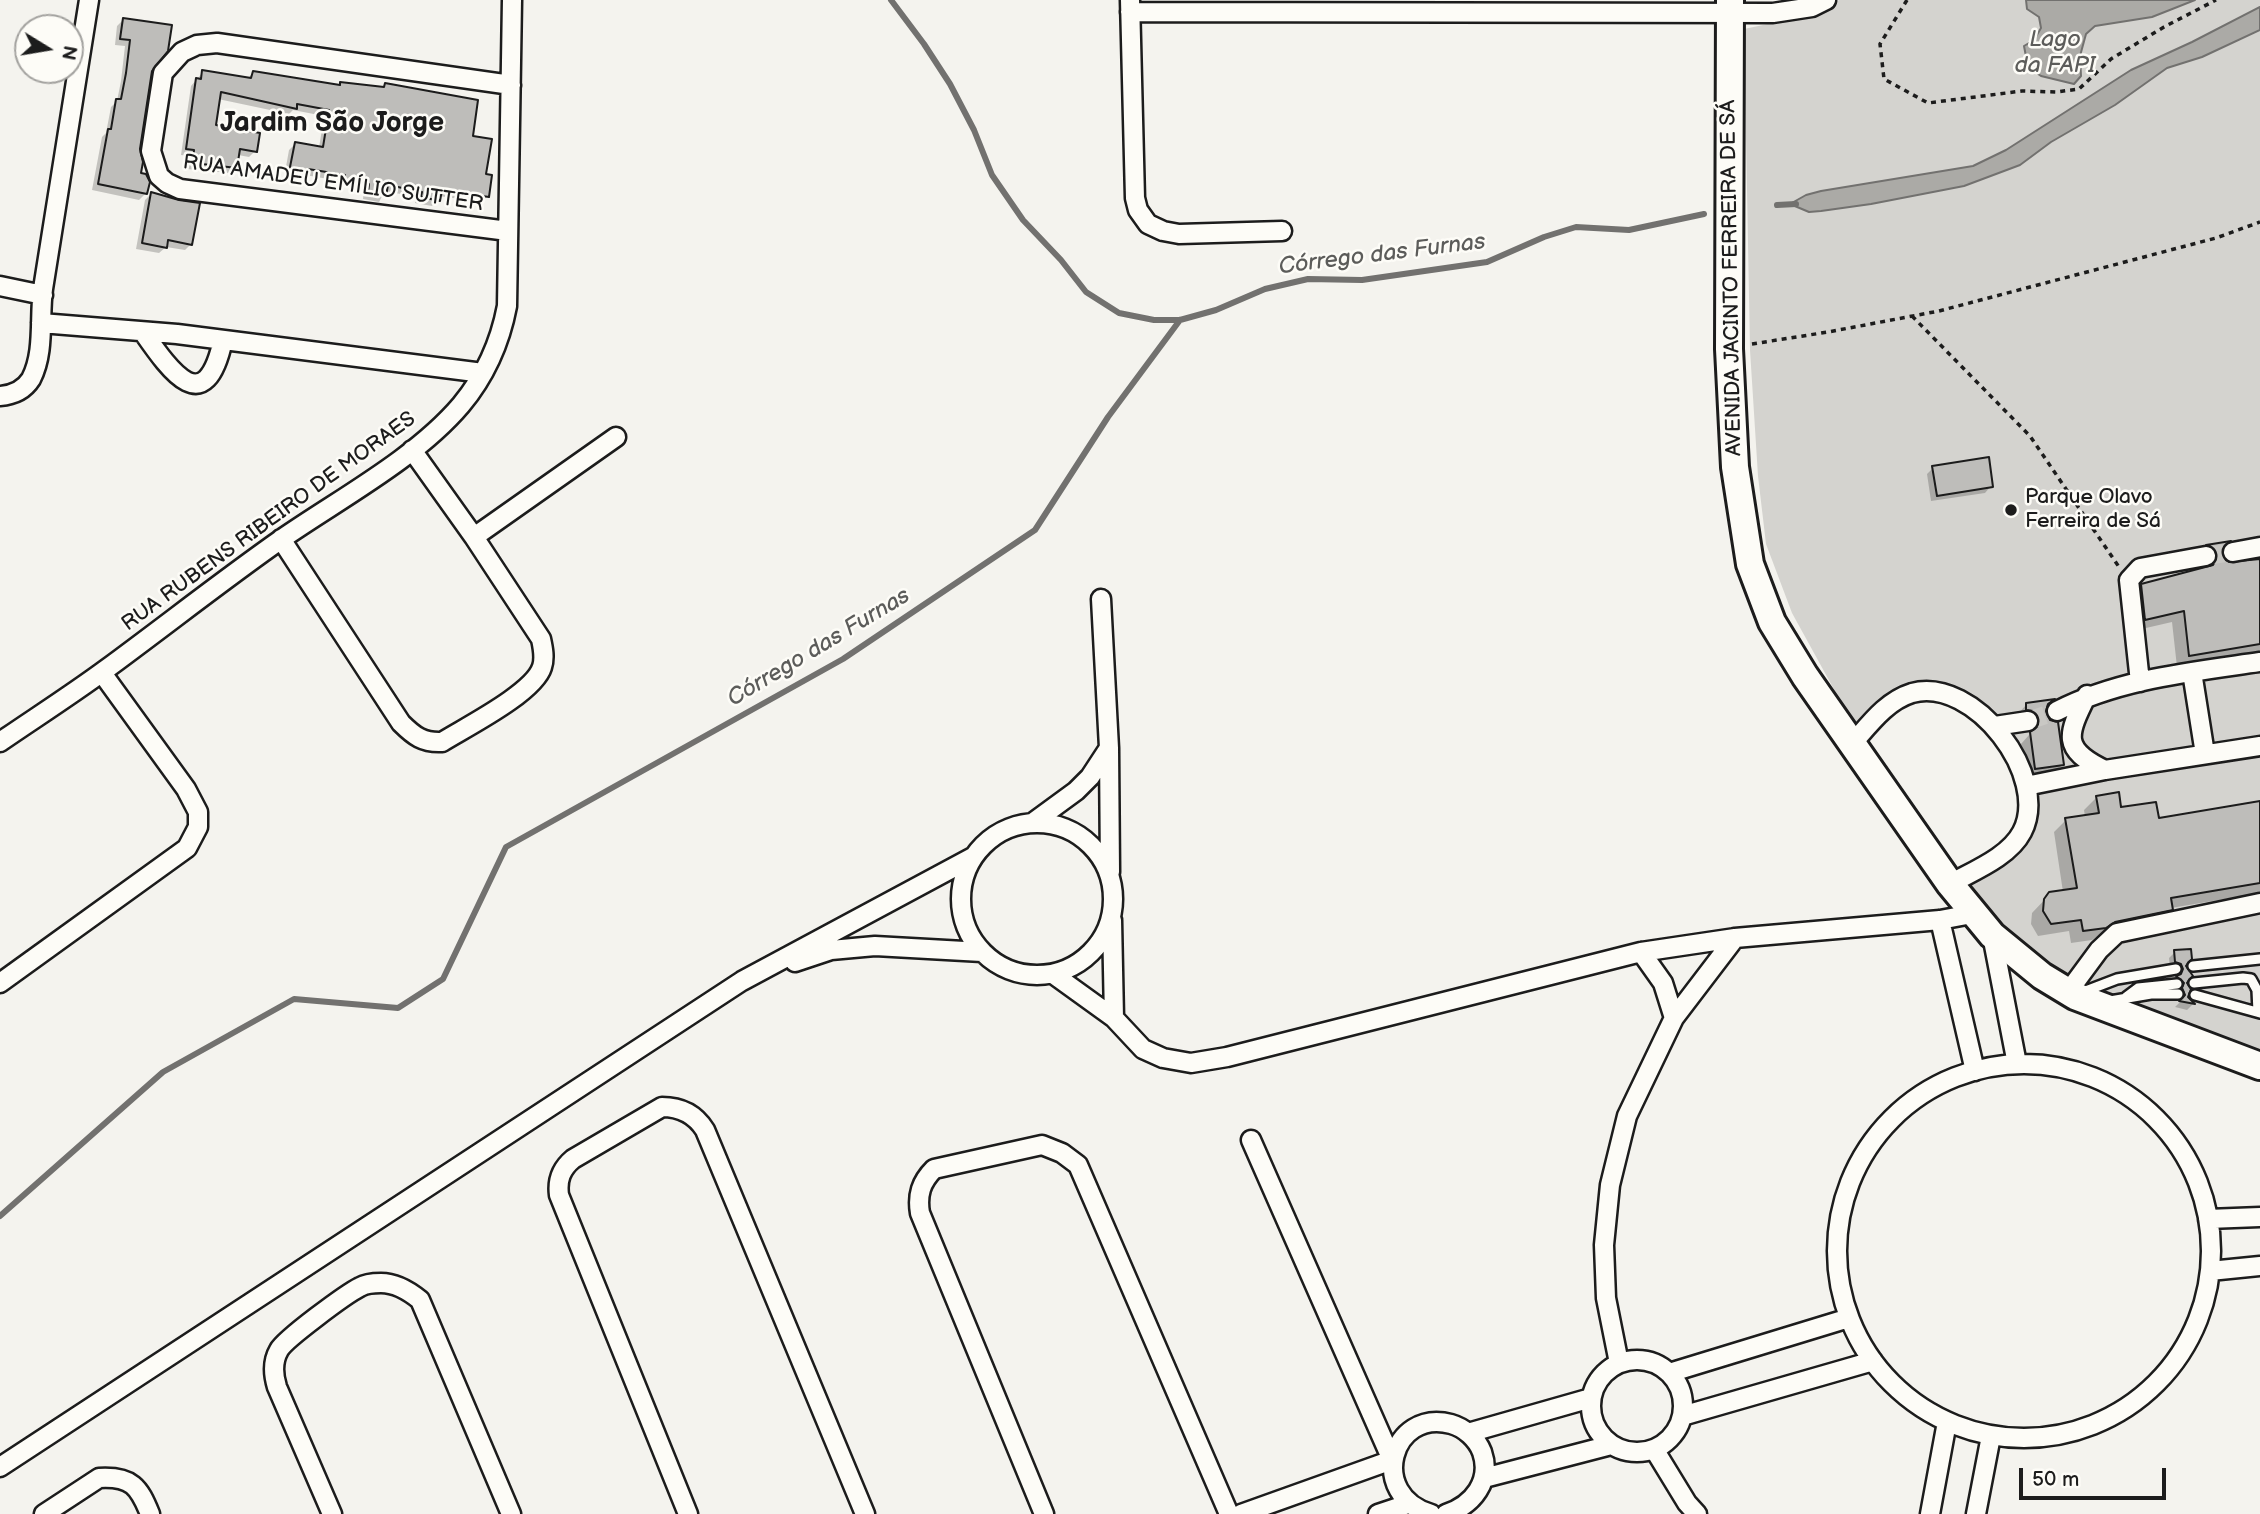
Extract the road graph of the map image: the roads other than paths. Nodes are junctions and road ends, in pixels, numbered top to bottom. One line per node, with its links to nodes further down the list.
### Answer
1 (89, 0): 10 (street)
2 (512, 0): 6 (street, RUA RUBENS RIBEIRO DE MORAES)
3 (1826, 0): 5 (street)
4 (1130, 6): 5 (street); 7 (street)
5 (1730, 7): 33 (main road, AVENIDA JACINTO FERREIRA DE SÁ)
6 (511, 85): 8 (street, RUA RUBENS RIBEIRO DE MORAES); 8 (street, RUA AMADEU EMÍLIO SUTTER)
7 (1282, 231)
8 (508, 232): 14 (street, RUA RUBENS RIBEIRO DE MORAES)
9 (0, 286): 10 (street)
10 (43, 295): 11 (street)
11 (41, 323): 12 (street); 15 (street)
12 (143, 332): 13 (street); 13 (street)
13 (223, 340): 14 (street)
14 (483, 373): 17 (street, RUA RUBENS RIBEIRO DE MORAES)
15 (0, 396)
16 (616, 437): 18 (street)
17 (412, 450): 18 (street); 19 (street, RUA RUBENS RIBEIRO DE MORAES)
18 (474, 537): 19 (street)
19 (281, 539): 26 (street, RUA RUBENS RIBEIRO DE MORAES)
20 (2260, 547): 21 (street)
21 (2233, 552)
22 (2206, 556): 27 (street)
23 (1101, 599): 35 (street)
24 (2260, 662): 25 (street)
25 (2192, 672): 27 (street); 36 (street)
26 (102, 673): 32 (street, RUA RUBENS RIBEIRO DE MORAES); 56 (street)
27 (2140, 682): 28 (street)
28 (2087, 695): 29 (street); 37 (street)
29 (2057, 711)
30 (2028, 721): 31 (street)
31 (1995, 726): 33 (street); 38 (street)
32 (0, 742)
33 (1852, 744): 42 (main road, AVENIDA JACINTO FERREIRA DE SÁ)
34 (2260, 746): 36 (street)
35 (1109, 748): 39 (street); 41 (street)
36 (2205, 754): 37 (street)
37 (2105, 770): 38 (street)
38 (2026, 786): 42 (street)
39 (1035, 821): 40 (street); 41 (street)
40 (973, 857): 50 (street); 55 (street)
41 (1110, 875): 44 (street)
42 (1950, 884): 45 (main road, AVENIDA JACINTO FERREIRA DE SÁ)
43 (2260, 903): 60 (street)
44 (1112, 914): 54 (street); 62 (street)
45 (1972, 914): 46 (street); 47 (main road, AVENIDA JACINTO FERREIRA DE SÁ)
46 (1940, 920): 48 (street); 66 (street)
47 (1992, 935): 60 (main road, AVENIDA JACINTO FERREIRA DE SÁ); 64 (street)
48 (1735, 939): 49 (street); 63 (street)
49 (1641, 952): 62 (street); 63 (street)
50 (982, 953): 54 (street); 55 (street)
51 (2260, 959): 52 (lane)
52 (2193, 967)
53 (2176, 969): 60 (lane)
54 (1053, 974): 62 (street)
55 (742, 981): 84 (street)
56 (0, 983)
57 (2194, 983): 61 (lane)
58 (2177, 989): 60 (lane)
59 (2195, 995): 61 (lane)
60 (2080, 997): 65 (main road, AVENIDA JACINTO FERREIRA DE SÁ)
61 (2259, 1012)
62 (1114, 1018)
63 (1674, 1018): 74 (street)
64 (2017, 1064): 66 (street); 69 (street)
65 (2260, 1066)
66 (1975, 1070): 72 (street)
67 (1251, 1140): 83 (street)
68 (2260, 1217): 69 (street)
69 (2208, 1219): 71 (street)
70 (2260, 1266): 71 (street)
71 (2210, 1270): 80 (street)
72 (1849, 1318): 73 (street); 75 (street)
73 (1873, 1361): 77 (street); 78 (street)
74 (1619, 1363): 75 (street); 76 (street)
75 (1669, 1373): 77 (street)
76 (1591, 1398): 79 (street); 81 (street)
77 (1682, 1416): 82 (street)
78 (1947, 1422): 80 (street); 100 (street)
79 (1468, 1433): 83 (street); 85 (street)
80 (1991, 1436): 101 (street)
81 (1612, 1445): 82 (street); 85 (street)
82 (1654, 1449): 99 (street)
83 (1392, 1460): 86 (street); 96 (street)
84 (0, 1468)
85 (1484, 1478): 87 (street)
86 (1408, 1504): 97 (street); 98 (street)
87 (1455, 1513)
88 (44, 1514): 89 (street)
89 (150, 1514)
90 (332, 1514): 91 (street)
91 (510, 1514)
92 (688, 1514): 93 (street)
93 (865, 1514)
94 (1044, 1514): 95 (street)
95 (1229, 1514)
96 (1241, 1514)
97 (1378, 1514)
98 (1431, 1514)
99 (1697, 1514)
100 (1930, 1514)
101 (1976, 1514)

